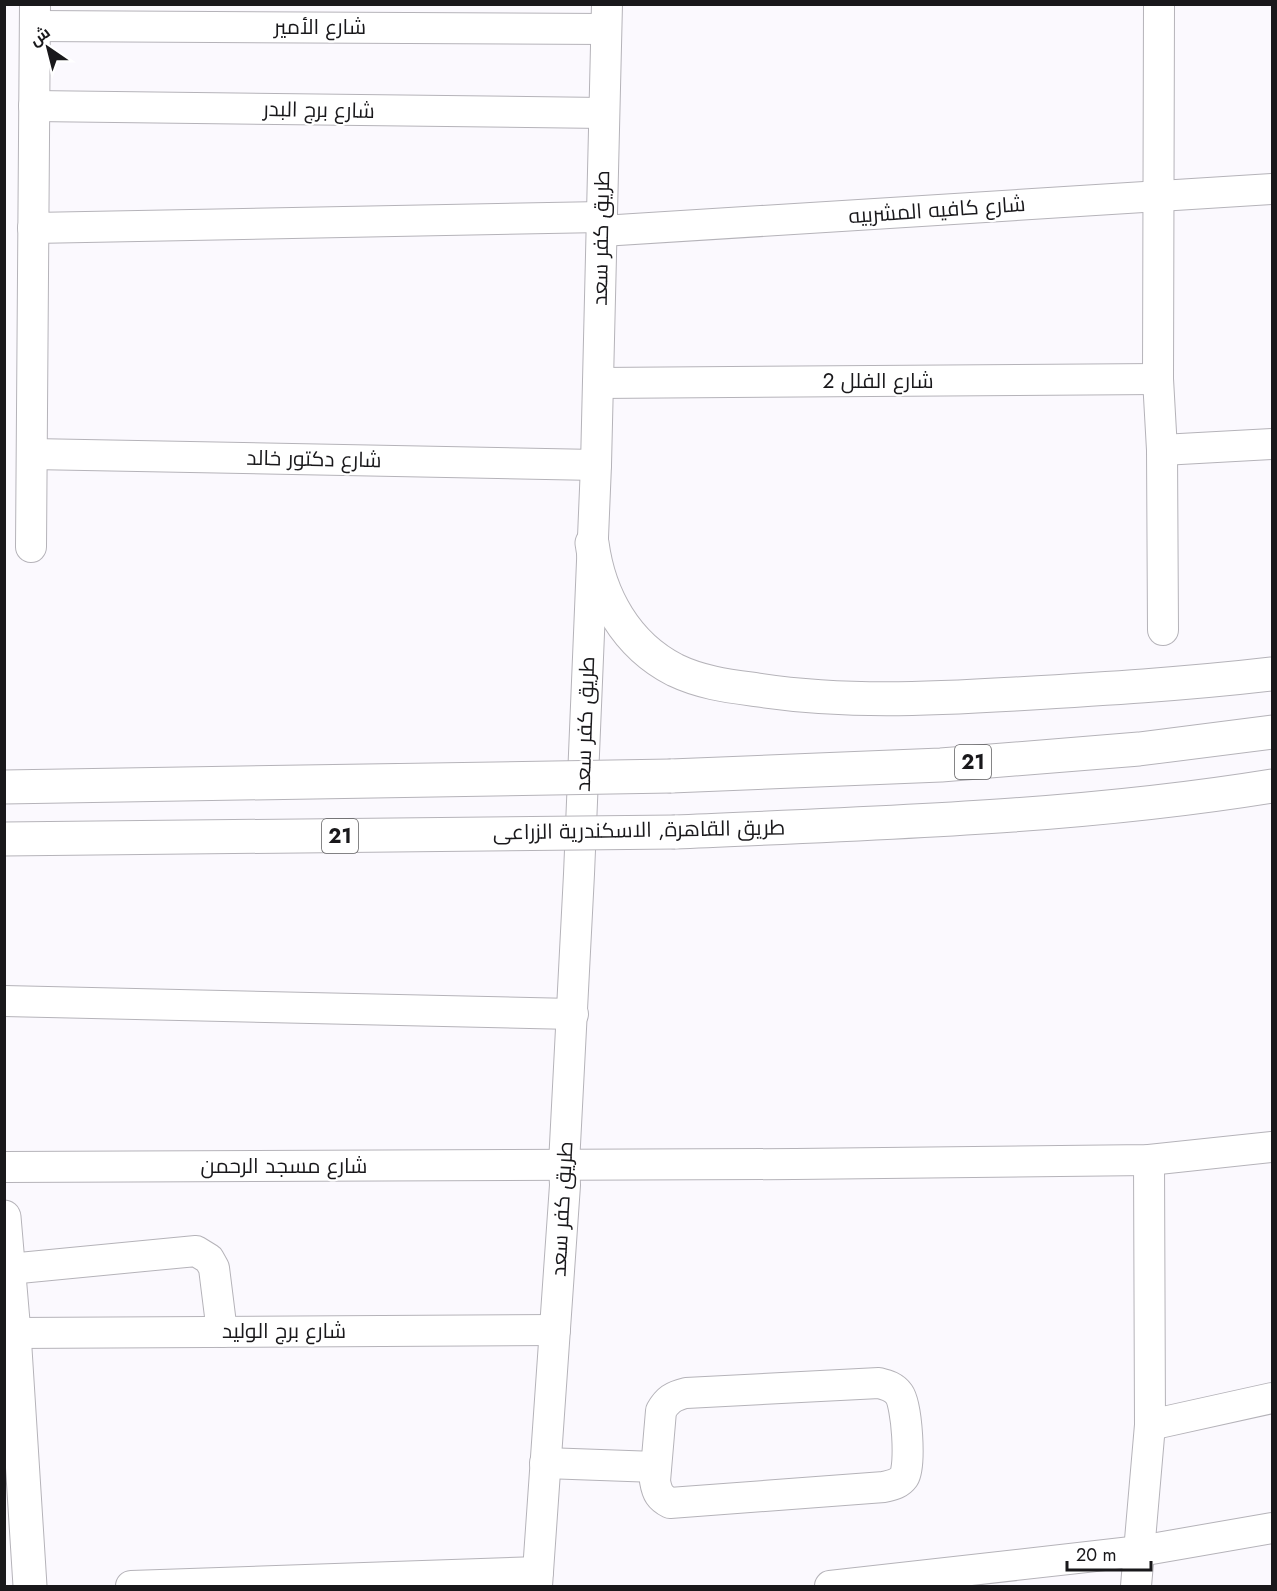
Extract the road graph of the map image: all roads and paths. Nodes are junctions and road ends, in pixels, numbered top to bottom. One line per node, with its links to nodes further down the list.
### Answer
1 (1159, 4): 7 (street)
2 (35, 15): 3 (street, شارع الأمير); 4 (street)
3 (606, 17): 5 (street, طريق كفر سعد)
4 (34, 106): 5 (street, شارع برج البدر); 9 (street)
5 (604, 113): 8 (street, طريق كفر سعد)
6 (1272, 189): 7 (street, شارع كافيه المشربيه)
7 (1159, 196): 8 (street, شارع كافيه المشربيه); 10 (street)
8 (602, 224): 9 (street, شارع كافيه المشربيه); 11 (street, طريق كفر سعد)
9 (33, 228): 14 (street)
10 (1158, 379): 11 (street, شارع الفلل 2); 13 (street)
11 (598, 383): 15 (street, طريق كفر سعد)
12 (1272, 444): 13 (street)
13 (1162, 450): 18 (street)
14 (32, 454): 15 (street, شارع دكتور خالد); 17 (street)
15 (596, 465): 16 (street, طريق كفر سعد)
16 (592, 543): 19 (main road); 25 (street, طريق كفر سعد)
17 (31, 547)
18 (1164, 630)
19 (1272, 674)
20 (1272, 732): 22 (main road, 21, bridge)
21 (1272, 786): 23 (main road, طريق القاهرة, الاسكندرية الزراعى / 21, bridge)
22 (4, 787)
23 (4, 839)
24 (4, 1001): 25 (street)
25 (573, 1014): 28 (street, طريق كفر سعد)
26 (1272, 1147): 27 (street, شارع مسجد الرحمن)
27 (1149, 1160): 28 (street, شارع مسجد الرحمن); 36 (street)
28 (564, 1164): 29 (street, شارع مسجد الرحمن); 32 (street, طريق كفر سعد)
29 (4, 1167)
30 (4, 1217): 31 (main road)
31 (9, 1269): 33 (street); 34 (main road)
32 (555, 1330): 33 (street, شارع برج الوليد); 37 (street, طريق كفر سعد)
33 (222, 1332): 34 (street, شارع برج الوليد)
34 (14, 1333): 42 (main road)
35 (1272, 1398): 36 (street)
36 (1150, 1425): 40 (street)
37 (545, 1463): 38 (street); 41 (street, طريق كفر سعد)
38 (656, 1467): 38 (street)
39 (1272, 1528): 40 (street)
40 (1140, 1551): 44 (street); 45 (street)
41 (537, 1579): 43 (street)
42 (30, 1587)
43 (131, 1587)
44 (830, 1587)
45 (1136, 1587)

